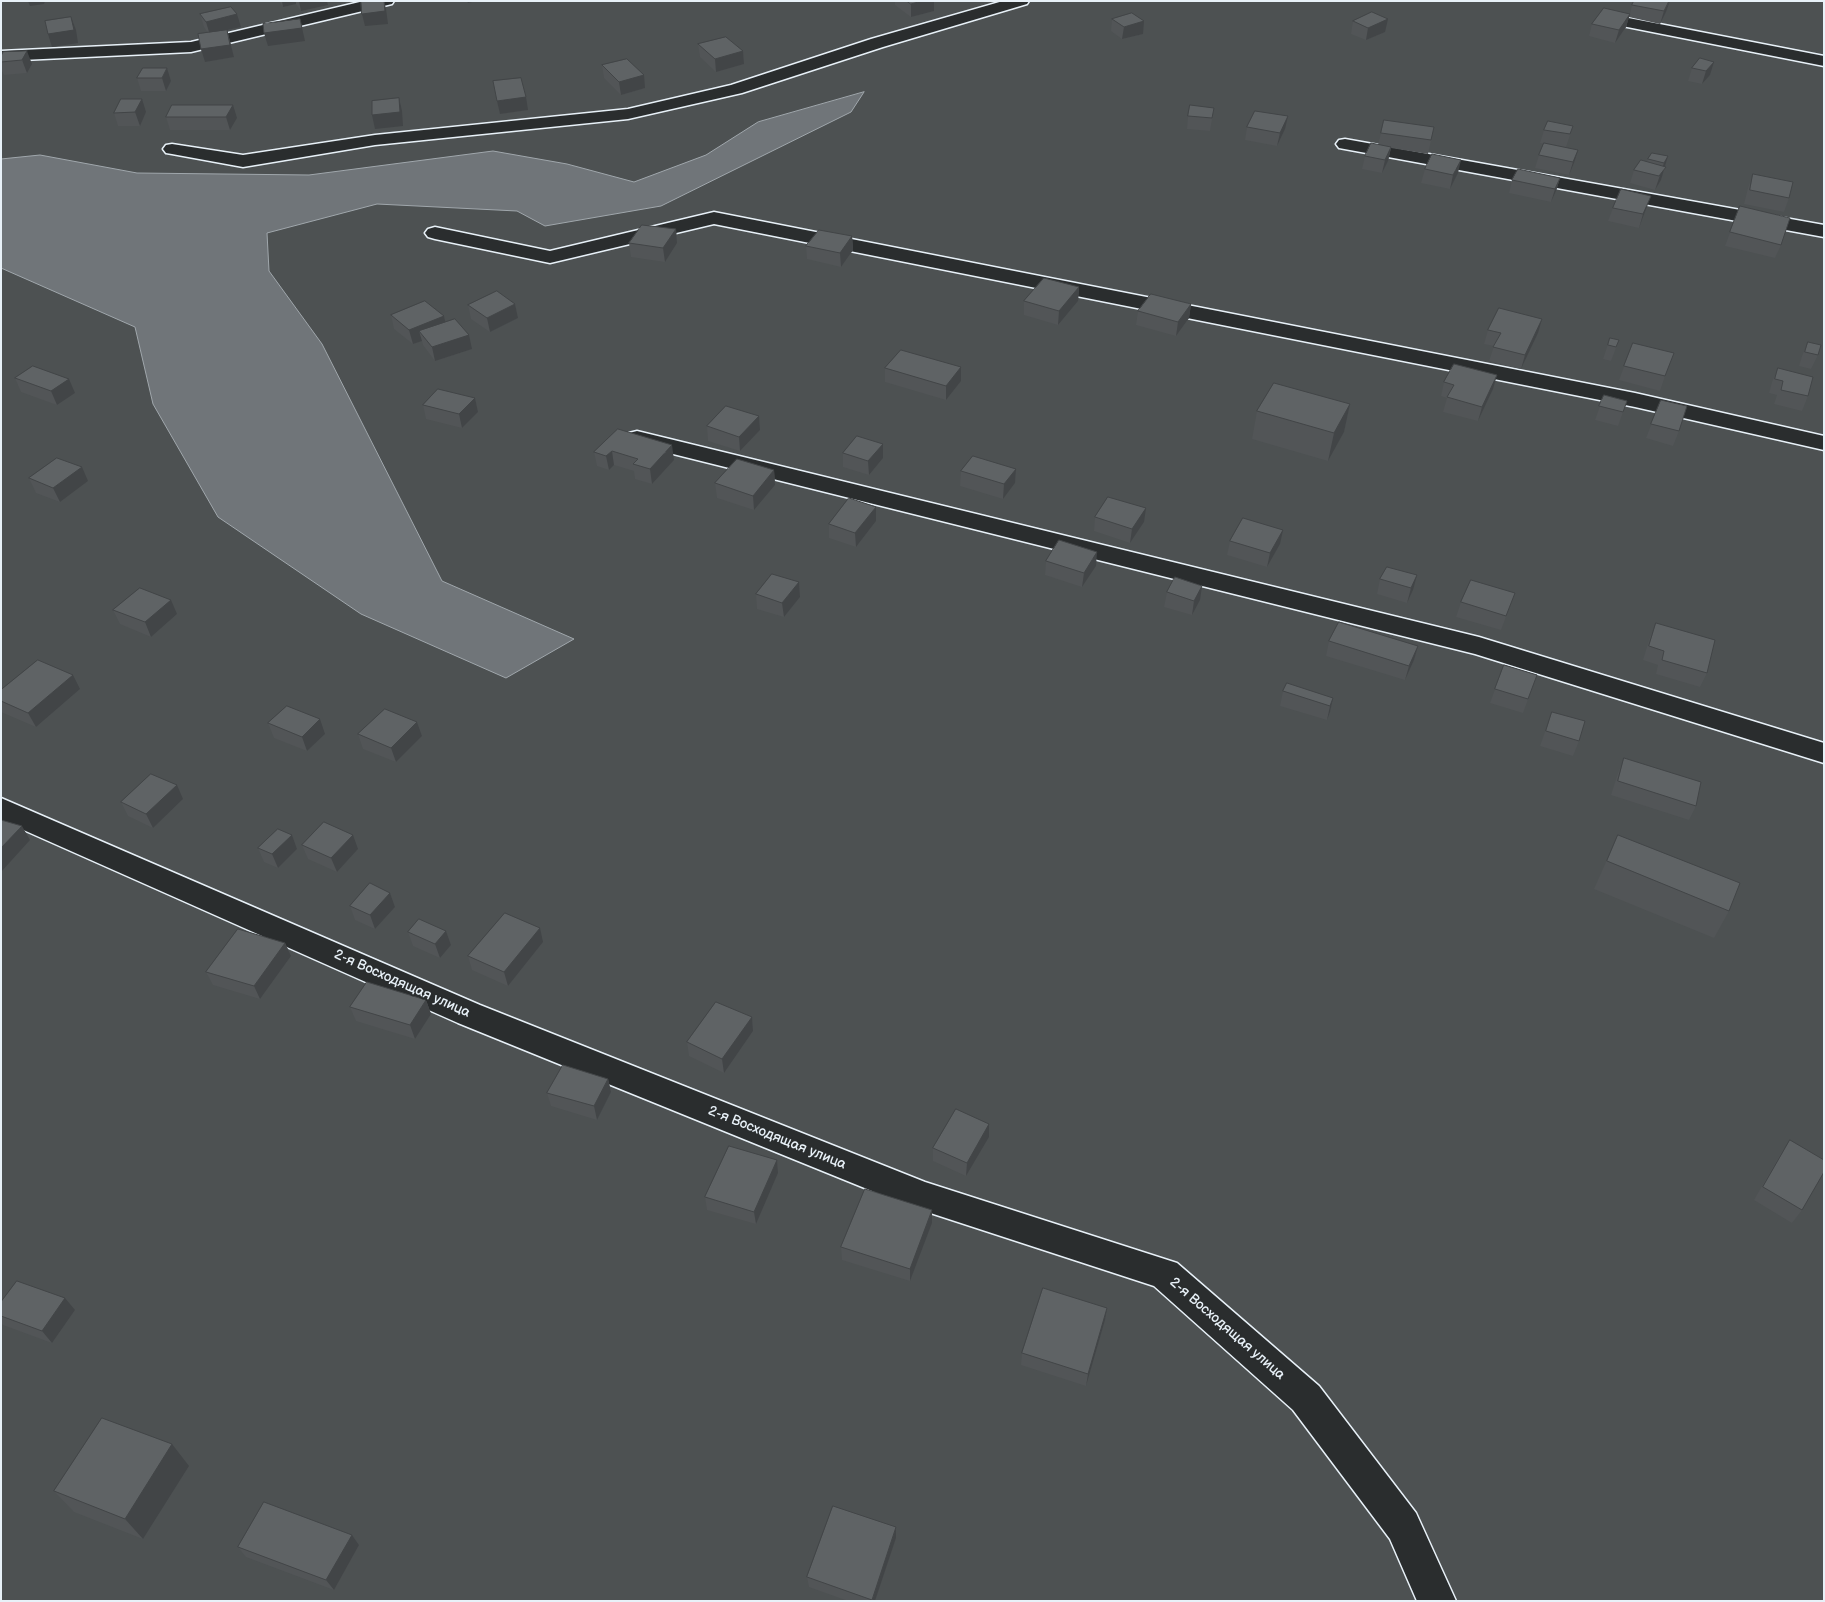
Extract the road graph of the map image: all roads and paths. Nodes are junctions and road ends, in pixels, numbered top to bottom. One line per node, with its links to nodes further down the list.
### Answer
1 (386, 1): 4 (lane)
2 (1021, 1): 7 (lane)
3 (1608, 19): 5 (lane)
4 (1, 56)
5 (1824, 61)
6 (1345, 144): 8 (lane)
7 (172, 149)
8 (1824, 231)
9 (435, 233): 11 (lane)
10 (622, 435): 12 (lane)
11 (1824, 443)
12 (1824, 753)
13 (1, 808): 14 (lane, 2-я Восходящая улица)
14 (1437, 1601)

